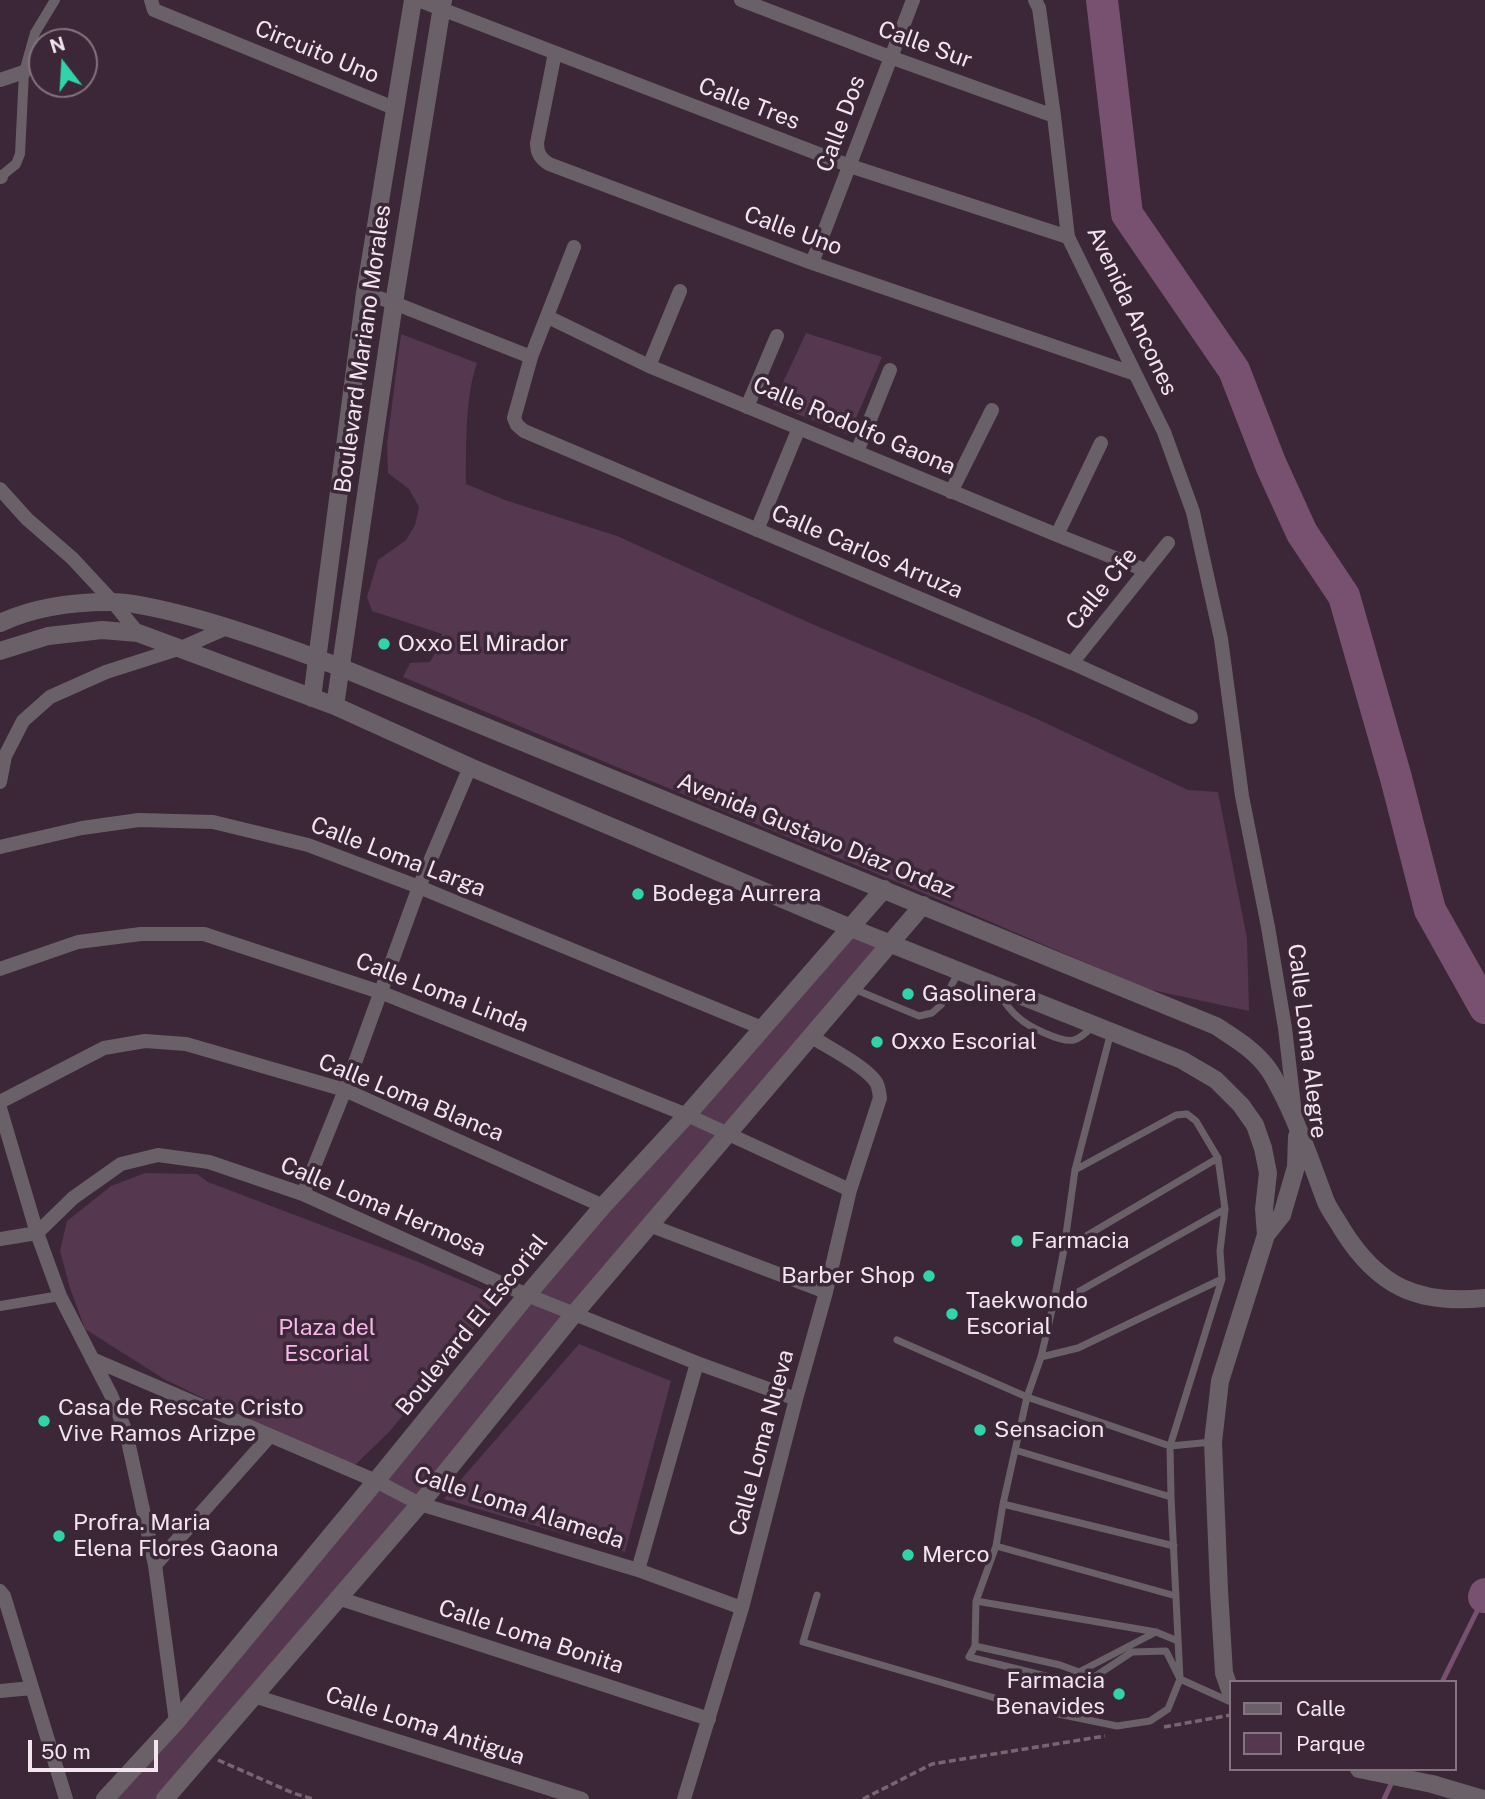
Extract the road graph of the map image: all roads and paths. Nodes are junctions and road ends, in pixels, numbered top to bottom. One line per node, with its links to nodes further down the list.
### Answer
1 (55, 0): 10 (street)
2 (151, 0): 12 (street, Circuito Uno)
3 (416, 0): 7 (street, Calle Tres); 12 (street, Boulevard Mariano Morales)
4 (741, 0): 9 (street, Calle Sur)
5 (913, 0): 9 (street, Calle Dos)
6 (1035, 0): 13 (street, Avenida Ancones)
7 (442, 4): 8 (street, Calle Tres); 21 (street, Boulevard Mariano Morales)
8 (555, 53): 14 (street, Calle Tres); 18 (street, Calle Uno)
9 (890, 57): 13 (street, Calle Sur); 14 (street, Calle Dos)
10 (24, 72): 11 (street); 15 (street)
11 (0, 80)
12 (394, 108): 20 (street, Boulevard Mariano Morales)
13 (1054, 116): 16 (street, Avenida Ancones)
14 (850, 166): 16 (street, Calle Tres); 18 (street, Calle Dos)
15 (0, 177)
16 (1068, 237): 27 (street, Avenida Ancones)
17 (574, 247): 22 (street)
18 (812, 263): 27 (street, Calle Uno)
19 (680, 291): 25 (street)
20 (365, 293): 21 (street); 46 (street, Boulevard Mariano Morales)
21 (394, 303): 24 (street); 48 (street, Boulevard Mariano Morales)
22 (548, 317): 24 (street); 25 (street, Calle Rodolfo Gaona)
23 (777, 337): 28 (street)
24 (531, 357): 36 (street, Calle Carlos Arruza)
25 (649, 366): 28 (street, Calle Rodolfo Gaona)
26 (890, 370): 32 (street)
27 (1135, 374): 35 (street, Avenida Ancones)
28 (747, 407): 30 (street, Calle Rodolfo Gaona)
29 (992, 410): 34 (street)
30 (799, 428): 32 (street, Calle Rodolfo Gaona); 36 (street)
31 (1101, 443): 37 (street)
32 (857, 452): 34 (street, Calle Rodolfo Gaona)
33 (0, 489): 40 (street)
34 (951, 492): 37 (street, Calle Rodolfo Gaona)
35 (1194, 512): 73 (street, Calle Loma Alegre)
36 (757, 530): 47 (street, Calle Carlos Arruza)
37 (1057, 535): 39 (street, Calle Rodolfo Gaona)
38 (1168, 543): 39 (street, Calle Cfe)
39 (1145, 570): 47 (street, Calle Cfe)
40 (112, 601): 41 (street, Avenida Gustavo Díaz Ordaz); 42 (street, Avenida Gustavo Díaz Ordaz); 43 (street)
41 (0, 623)
42 (229, 626): 44 (street); 46 (street, Avenida Gustavo Díaz Ordaz)
43 (138, 633): 44 (street); 45 (street)
44 (181, 648): 49 (street); 53 (street)
45 (0, 651)
46 (318, 659): 48 (street, Avenida Gustavo Díaz Ordaz); 49 (street, Boulevard Mariano Morales)
47 (1072, 663): 51 (street, Calle Carlos Arruza)
48 (342, 668): 50 (street, Boulevard Mariano Morales); 56 (street, Avenida Gustavo Díaz Ordaz)
49 (312, 698): 50 (street)
50 (335, 706): 52 (street)
51 (1191, 717)
52 (470, 766): 55 (street); 58 (street)
53 (0, 782)
54 (0, 847): 55 (street, Calle Loma Larga)
55 (419, 887): 64 (street); 66 (street, Calle Loma Larga)
56 (884, 889): 57 (street, Avenida Gustavo Díaz Ordaz); 58 (street, Boulevard El Escorial)
57 (923, 905): 59 (street); 73 (street, Avenida Gustavo Díaz Ordaz)
58 (851, 928): 59 (street); 66 (street, Boulevard El Escorial)
59 (891, 944): 61 (street); 63 (street)
60 (0, 970): 64 (street, Calle Loma Linda)
61 (959, 971): 62 (street); 63 (lane)
62 (993, 985): 65 (street); 65 (lane)
63 (853, 989): 68 (street)
64 (380, 992): 69 (street); 72 (street, Calle Loma Linda)
65 (1094, 1025): 67 (street)
66 (762, 1028): 72 (street, Boulevard El Escorial)
67 (1111, 1032): 76 (lane); 83 (street)
68 (811, 1037): 74 (street); 77 (street, Calle Loma Nueva)
69 (345, 1090): 70 (street, Calle Loma Blanca); 78 (street); 79 (street, Calle Loma Blanca)
70 (0, 1102)
71 (0, 1108): 82 (street)
72 (687, 1115): 74 (street, Calle Loma Linda); 79 (street, Boulevard El Escorial)
73 (1295, 1119): 83 (street, Calle Loma Alegre); 90 (street, Avenida Gustavo Díaz Ordaz)
74 (727, 1135): 77 (street, Calle Loma Linda); 81 (street)
75 (1218, 1158): 76 (lane); 80 (lane); 85 (lane)
76 (1075, 1170): 85 (lane)
77 (850, 1190): 87 (street, Calle Loma Nueva)
78 (303, 1194): 82 (street, Calle Loma Hermosa); 88 (street, Calle Loma Hermosa)
79 (603, 1206): 88 (street, Boulevard El Escorial)
80 (1225, 1209): 86 (lane); 92 (lane)
81 (649, 1226): 87 (street); 93 (street)
82 (37, 1233): 84 (street); 89 (street)
83 (1266, 1235): 101 (street, Calle Loma Alegre)
84 (0, 1239)
85 (1064, 1248): 92 (lane)
86 (1222, 1279): 95 (lane); 102 (lane)
87 (826, 1292): 99 (street, Calle Loma Nueva)
88 (527, 1295): 93 (street, Calle Loma Hermosa); 104 (street, Boulevard El Escorial)
89 (60, 1296): 91 (street); 96 (street)
90 (1485, 1298)
91 (0, 1306)
92 (1052, 1306): 95 (lane)
93 (574, 1314): 97 (street, Calle Loma Hermosa); 106 (street)
94 (897, 1340): 98 (lane)
95 (1041, 1357): 98 (lane)
96 (92, 1359): 100 (street, Calle Loma Alameda); 110 (street)
97 (697, 1363): 99 (street, Calle Loma Hermosa); 111 (street)
98 (1027, 1397): 102 (lane); 103 (lane)
99 (796, 1399): 117 (street, Calle Loma Nueva)
100 (269, 1437): 104 (street, Calle Loma Alameda); 110 (street)
101 (1213, 1442): 102 (lane); 123 (street, Calle Loma Alegre)
102 (1170, 1446): 105 (lane)
103 (1015, 1450): 105 (lane); 107 (lane)
104 (376, 1481): 106 (street, Calle Loma Alameda); 129 (street, Boulevard El Escorial)
105 (1171, 1497): 109 (lane)
106 (420, 1504): 111 (street, Calle Loma Alameda); 115 (street)
107 (1003, 1504): 108 (lane); 109 (lane)
108 (996, 1546): 114 (lane); 116 (lane)
109 (1174, 1546): 114 (lane)
110 (155, 1565): 129 (street)
111 (638, 1570): 117 (street, Calle Loma Alameda)
112 (0, 1591): 122 (street)
113 (817, 1595): 121 (lane)
114 (1175, 1596): 119 (lane)
115 (338, 1598): 125 (street); 128 (street, Calle Loma Bonita)
116 (976, 1601): 118 (lane); 120 (lane)
117 (742, 1608): 128 (street, Calle Loma Nueva)
118 (1156, 1632): 119 (lane); 120 (lane)
119 (1178, 1641): 121 (lane)
120 (975, 1646): 121 (lane)
121 (1180, 1679): 126 (lane)
122 (32, 1688): 124 (street); 134 (street)
123 (1230, 1690)
124 (0, 1691)
125 (254, 1696): 136 (street); 138 (street, Calle Loma Antigua)
126 (1230, 1702)
127 (1230, 1715): 130 (path)
128 (709, 1719): 139 (street, Calle Loma Nueva)
129 (176, 1721): 135 (street, Boulevard El Escorial)
130 (1164, 1727)
131 (1111, 1735): 140 (path)
132 (218, 1760): 137 (path)
133 (1369, 1771): 141 (street)
134 (66, 1799)
135 (105, 1799)
136 (165, 1799)
137 (313, 1799)
138 (582, 1799)
139 (684, 1799)
140 (863, 1799)
141 (1483, 1799)

